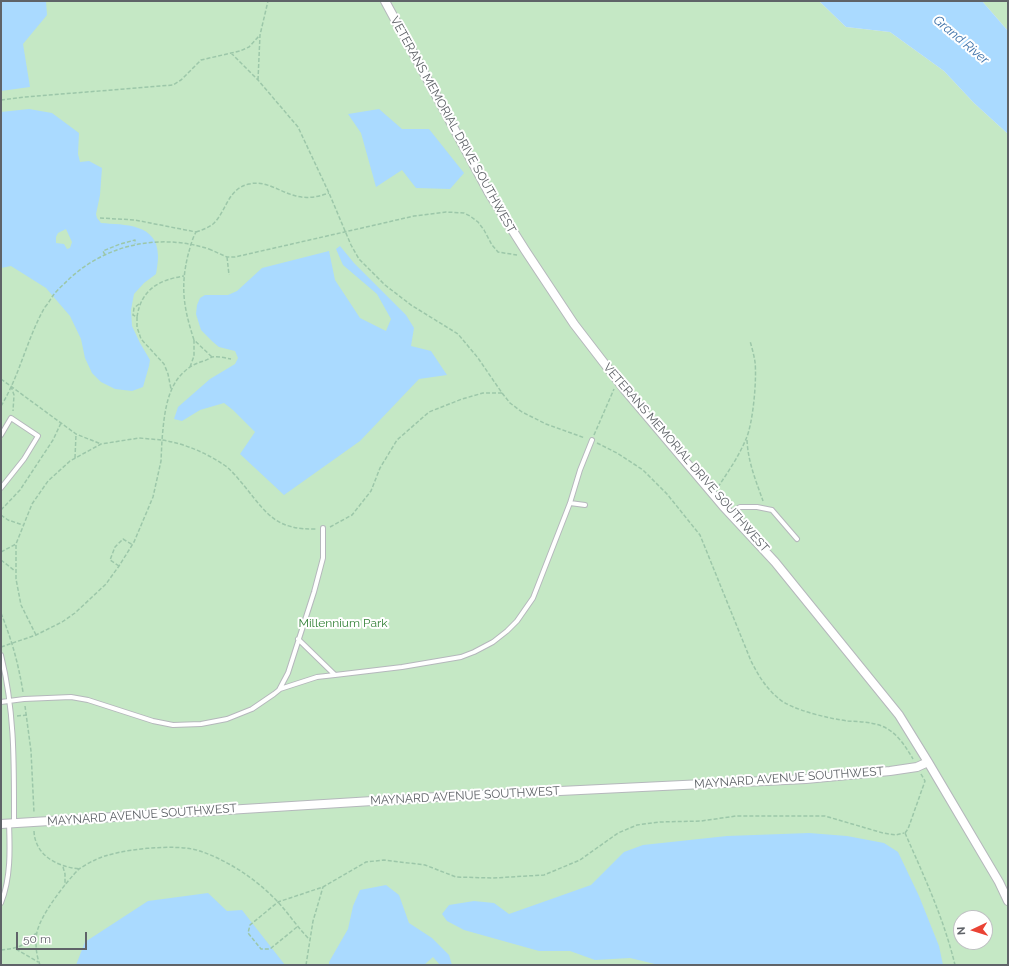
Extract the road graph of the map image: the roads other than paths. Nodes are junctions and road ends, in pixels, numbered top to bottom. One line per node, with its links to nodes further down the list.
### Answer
1 (385, 1): 7 (street, VETERANS MEMORIAL DRIVE SOUTHWEST)
2 (1, 435): 4 (lane)
3 (592, 440): 5 (lane)
4 (1, 488)
5 (570, 503): 6 (lane); 12 (lane)
6 (585, 504)
7 (730, 513): 9 (lane); 16 (street, VETERANS MEMORIAL DRIVE SOUTHWEST)
8 (323, 528): 10 (lane)
9 (797, 539)
10 (298, 639): 12 (lane); 13 (lane)
11 (1, 655): 14 (lane)
12 (335, 675): 13 (lane)
13 (279, 690): 14 (lane)
14 (10, 700): 15 (lane); 17 (lane)
15 (1, 702)
16 (928, 762): 17 (street, MAYNARD AVENUE SOUTHWEST); 18 (street, VETERANS MEMORIAL DRIVE SOUTHWEST)
17 (8, 823): 19 (lane)
18 (1008, 901)
19 (1, 903)

